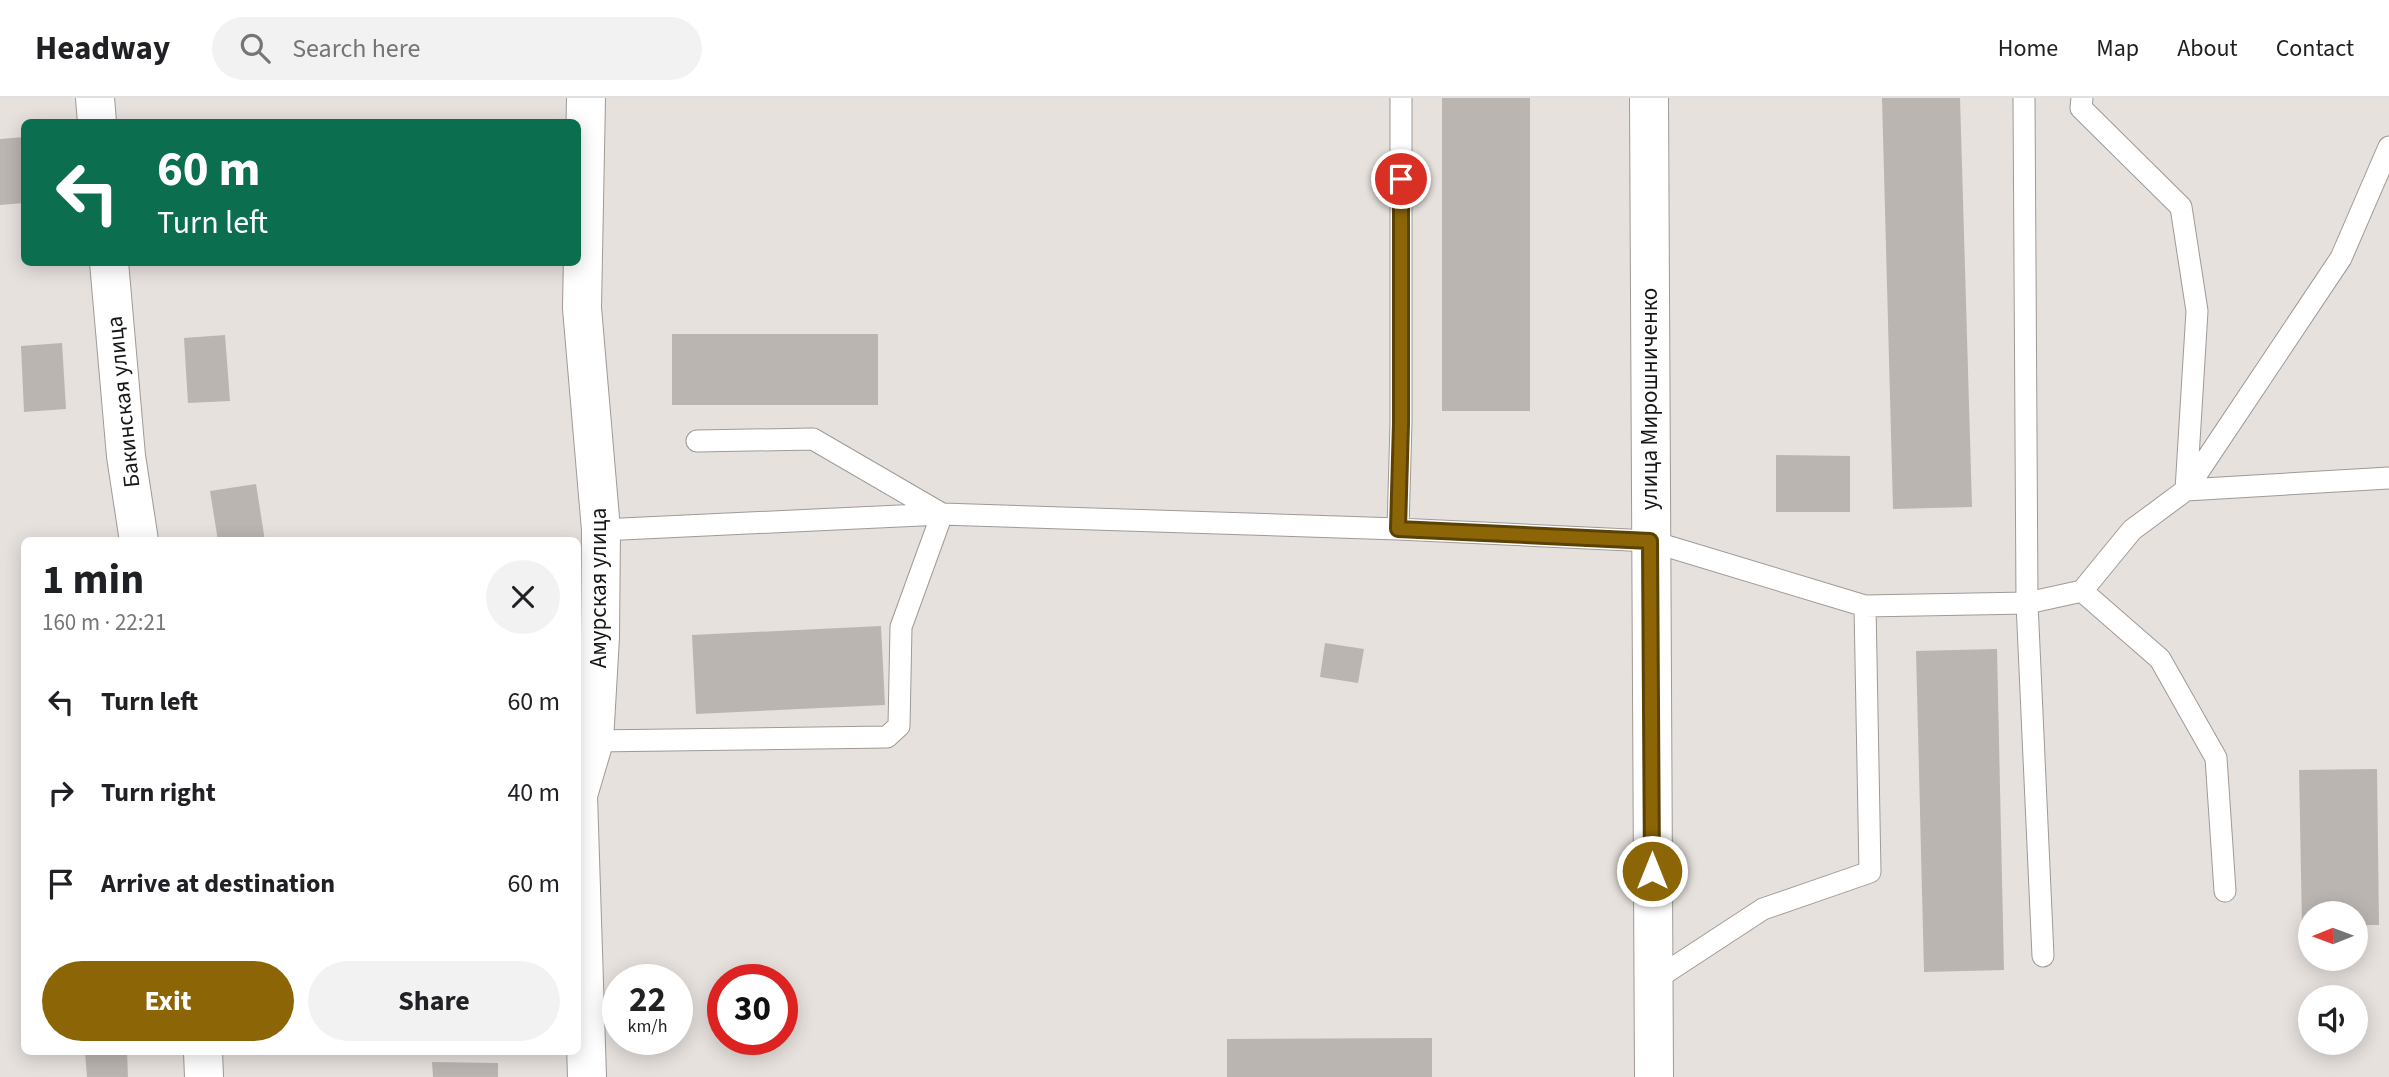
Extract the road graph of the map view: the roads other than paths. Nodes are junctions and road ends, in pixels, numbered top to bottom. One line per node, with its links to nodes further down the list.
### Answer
1 (95, 98): 7 (street)
2 (586, 98): 15 (street, Амурская улица)
3 (1401, 98): 14 (lane)
4 (1649, 98): 17 (street, улица Мирошниченко)
5 (2025, 98): 19 (lane)
6 (2081, 98): 12 (lane)
7 (97, 119)
8 (2389, 146): 12 (lane)
9 (109, 266): 16 (street, Бакинская улица)
10 (697, 442): 13 (lane)
11 (2389, 478): 12 (lane)
12 (2186, 490): 18 (lane)
13 (942, 514): 14 (lane); 15 (lane); 21 (lane)
14 (1398, 529): 17 (lane)
15 (601, 530): 21 (street, Амурская улица)
16 (138, 537)
17 (1650, 541): 20 (lane); 26 (street, улица Мирошниченко)
18 (2082, 591): 19 (lane); 24 (lane)
19 (2027, 603): 20 (lane); 25 (lane)
20 (1865, 606): 26 (lane)
21 (594, 741): 22 (street, Амурская улица)
22 (581, 785)
23 (581, 889): 29 (street, Амурская улица)
24 (2225, 891)
25 (2043, 956)
26 (1653, 981): 30 (street, улица Мирошниченко)
27 (203, 1055): 28 (street)
28 (204, 1077)
29 (587, 1077)
30 (1654, 1077)

